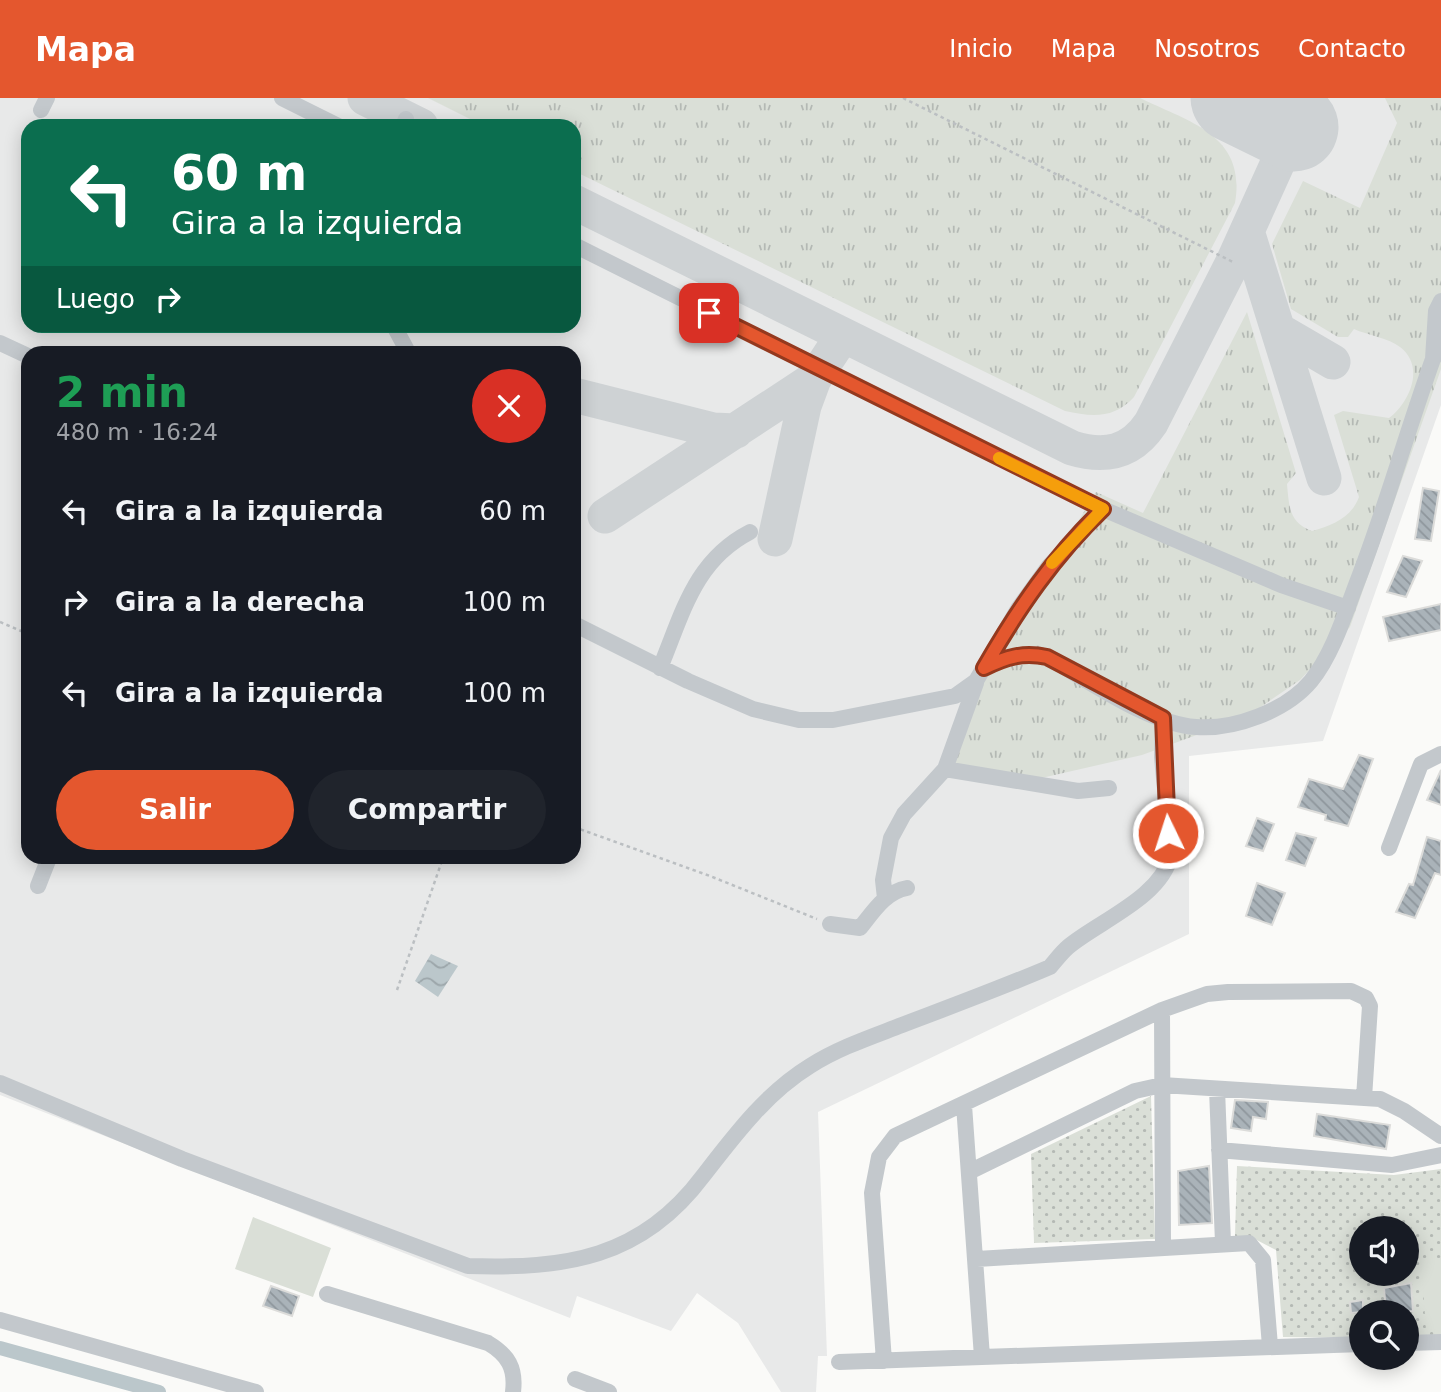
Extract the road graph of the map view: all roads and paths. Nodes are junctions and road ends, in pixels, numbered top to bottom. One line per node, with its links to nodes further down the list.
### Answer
1 (282, 98): 3 (street)
2 (903, 98): 5 (path)
3 (324, 119)
4 (581, 248): 10 (street)
5 (1233, 262)
6 (1441, 301): 9 (street)
7 (0, 342): 8 (street)
8 (21, 352)
9 (1437, 353): 12 (street)
10 (1103, 509): 12 (street); 17 (street)
11 (750, 532): 16 (street)
12 (1348, 608): 18 (street)
13 (0, 622): 15 (path)
14 (581, 628): 16 (street)
15 (21, 631)
16 (660, 668): 17 (street)
17 (980, 674): 18 (street); 20 (street)
18 (1163, 718): 32 (street)
19 (1441, 754): 23 (street)
20 (945, 769): 21 (street); 28 (street)
21 (1109, 788)
22 (581, 830): 29 (path)
23 (1389, 848)
24 (47, 864): 26 (street)
25 (441, 864): 30 (path)
26 (38, 886)
27 (907, 888): 28 (street)
28 (886, 898): 29 (street)
29 (830, 924)
30 (397, 990)
31 (1162, 1010): 33 (street); 35 (street); 36 (street)
32 (0, 1083)
33 (1162, 1086): 34 (street); 40 (street); 42 (street)
34 (1217, 1088): 35 (street); 38 (street)
35 (1364, 1098): 37 (street)
36 (964, 1105): 40 (street); 51 (street)
37 (1441, 1136)
38 (1219, 1150): 39 (street); 41 (street)
39 (1441, 1154)
40 (971, 1171): 43 (street)
41 (1223, 1243): 42 (street); 49 (street)
42 (1163, 1247): 43 (street)
43 (977, 1259): 50 (street)
44 (327, 1294): 55 (street)
45 (0, 1321): 54 (street)
46 (1441, 1342): 47 (street)
47 (1419, 1343)
48 (1349, 1344): 49 (street)
49 (1270, 1346): 50 (street)
50 (982, 1357): 51 (street)
51 (884, 1361): 52 (street)
52 (839, 1363)
53 (575, 1379): 56 (street)
54 (256, 1392)
55 (513, 1392)
56 (609, 1392)

